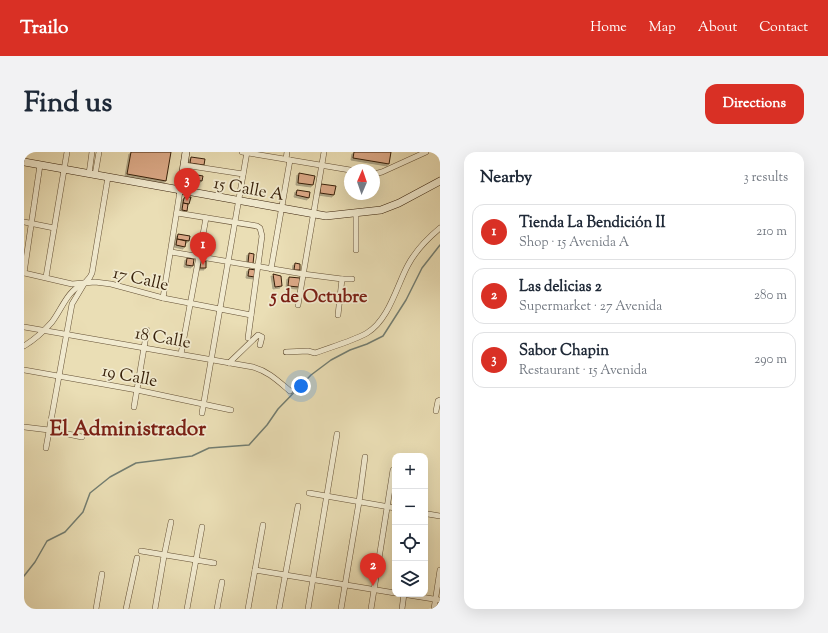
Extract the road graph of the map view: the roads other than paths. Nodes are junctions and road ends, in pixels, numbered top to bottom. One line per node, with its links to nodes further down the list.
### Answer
1 (67, 152): 14 (street)
2 (92, 152): 17 (street)
3 (99, 152): 17 (street)
4 (186, 152): 12 (street)
5 (245, 152): 9 (street); 18 (street)
6 (287, 152): 9 (street)
7 (324, 152): 13 (street)
8 (426, 152): 16 (street)
9 (288, 160): 13 (street); 23 (street)
10 (24, 162): 11 (street, 15 Calle A)
11 (40, 165): 14 (street, 15 Calle A); 30 (street)
12 (184, 165): 18 (street); 21 (street)
13 (322, 166): 15 (street); 26 (street)
14 (64, 169): 17 (street, 15 Calle A); 31 (street)
15 (344, 169)
16 (380, 172)
17 (92, 174): 19 (street, 15 Calle A)
18 (243, 174): 22 (street)
19 (108, 177): 21 (street, 15 Calle A); 44 (street)
20 (440, 181): 25 (street, 15 Calle A)
21 (180, 191): 22 (street, 15 Calle A); 24 (street)
22 (238, 201): 23 (street, 15 Calle A); 29 (street)
23 (281, 209): 26 (street, 15 Calle A); 38 (street)
24 (177, 213): 27 (street); 34 (street)
25 (356, 214): 26 (street, 15 Calle A); 33 (street)
26 (313, 215): 40 (street)
27 (206, 218): 29 (street); 35 (street)
28 (24, 222): 30 (street)
29 (234, 222): 36 (street); 37 (street)
30 (31, 224): 31 (street); 39 (street)
31 (54, 228): 41 (street)
32 (440, 228): 59 (street)
33 (356, 250)
34 (171, 252): 35 (street); 45 (street)
35 (199, 256): 36 (street); 46 (street)
36 (228, 261): 37 (street); 48 (street)
37 (259, 267): 38 (street); 49 (street)
38 (271, 269): 40 (street)
39 (24, 273): 41 (street, 17 Calle)
40 (303, 274): 42 (street); 47 (street)
41 (46, 277): 44 (street, 17 Calle)
42 (342, 279): 43 (street); 50 (street)
43 (352, 279)
44 (85, 283): 45 (street, 17 Calle); 52 (street); 54 (street)
45 (163, 298): 46 (street, 17 Calle)
46 (190, 303): 48 (street, 17 Calle); 60 (street)
47 (298, 305)
48 (220, 308): 49 (street, 17 Calle); 61 (street)
49 (251, 315): 55 (street)
50 (338, 315)
51 (24, 327): 52 (street, 18 Calle)
52 (44, 330): 54 (street, 18 Calle); 57 (street)
53 (147, 330): 58 (street)
54 (66, 334): 58 (street, 18 Calle); 64 (street)
55 (248, 338)
56 (260, 345): 62 (street)
57 (24, 346)
58 (144, 348): 60 (street, 18 Calle); 65 (street)
59 (286, 352)
60 (181, 354): 61 (street, 18 Calle)
61 (211, 360): 62 (street, 18 Calle); 68 (street)
62 (229, 363): 66 (street, 18 Calle)
63 (24, 370): 64 (street, 19 Calle)
64 (59, 376): 65 (street, 19 Calle); 74 (street)
65 (137, 390): 68 (street, 19 Calle); 69 (street)
66 (290, 391)
67 (440, 400): 71 (street)
68 (204, 404): 70 (street, 19 Calle); 72 (street)
69 (134, 407)
70 (231, 410)
71 (436, 411)
72 (202, 413)
73 (24, 427): 74 (street)
74 (49, 430): 76 (street); 77 (street)
75 (337, 434): 81 (street)
76 (82, 437)
77 (46, 448)
78 (365, 457): 82 (street)
79 (392, 476): 84 (street)
80 (309, 493): 81 (street)
81 (327, 496): 82 (street); 100 (street)
82 (360, 502): 84 (street); 102 (street)
83 (298, 506): 99 (street)
84 (387, 507): 85 (street); 103 (street)
85 (392, 508)
86 (428, 514): 87 (street)
87 (440, 516)
88 (171, 522): 92 (street)
89 (263, 525): 96 (street)
90 (202, 527): 94 (street)
91 (141, 551): 92 (street)
92 (164, 556): 94 (street); 110 (street)
93 (137, 558): 109 (street)
94 (195, 560): 95 (street); 111 (street)
95 (214, 563)
96 (255, 570): 99 (street); 113 (street)
97 (440, 570): 107 (street)
98 (102, 574): 108 (street)
99 (286, 575): 100 (street); 114 (street)
100 (313, 579): 102 (street); 115 (street)
101 (222, 582): 112 (street)
102 (345, 585): 103 (street); 116 (street)
103 (374, 589): 104 (street); 117 (street)
104 (392, 592)
105 (403, 597): 118 (street)
106 (420, 597): 107 (street)
107 (438, 600): 119 (street)
108 (96, 609)
109 (126, 609)
110 (155, 609)
111 (187, 609)
112 (217, 609)
113 (248, 609)
114 (279, 609)
115 (308, 609)
116 (341, 609)
117 (371, 609)
118 (402, 609)
119 (434, 609)

